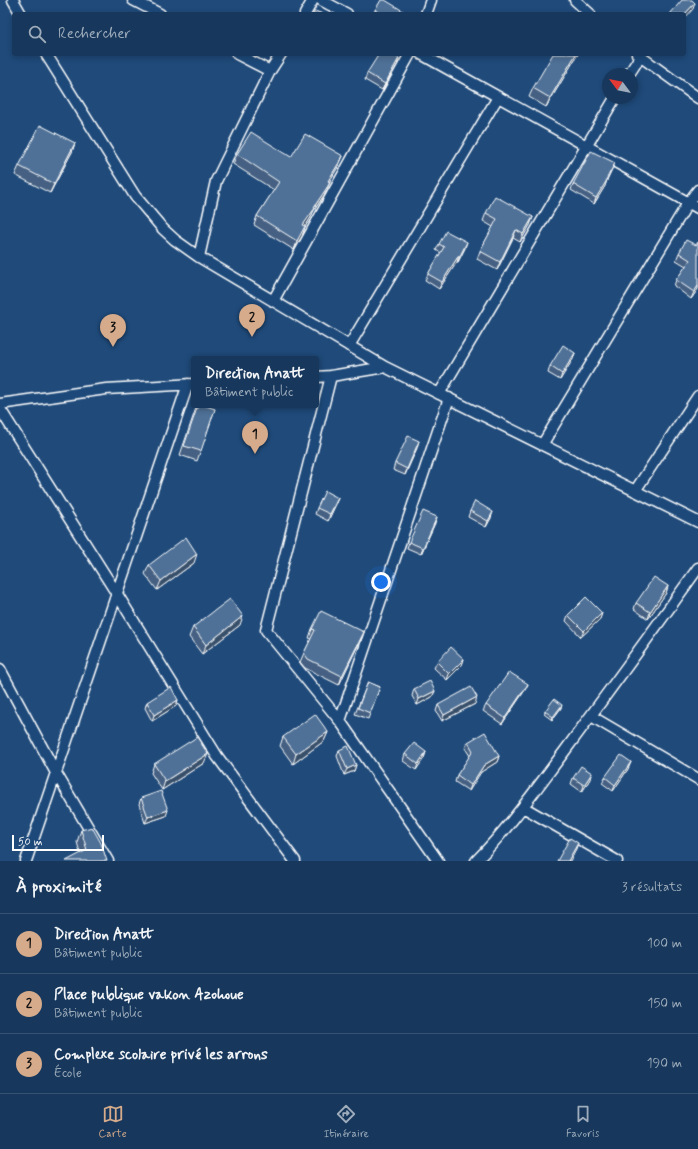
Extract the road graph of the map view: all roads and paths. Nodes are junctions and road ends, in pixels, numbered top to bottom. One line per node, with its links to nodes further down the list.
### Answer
1 (13, 0): 7 (street)
2 (132, 0): 8 (street)
3 (313, 0): 9 (street)
4 (321, 0): 10 (street)
5 (431, 0): 11 (street)
6 (575, 0): 12 (street)
7 (20, 12)
8 (156, 12)
9 (306, 12)
10 (343, 12)
11 (427, 12)
12 (588, 12)
13 (47, 56): 28 (street)
14 (241, 56): 20 (street)
15 (279, 56): 20 (street)
16 (409, 56): 29 (street)
17 (425, 56): 21 (street)
18 (638, 56): 19 (street); 22 (street)
19 (632, 68)
20 (270, 71): 28 (street)
21 (498, 97): 24 (street); 30 (street)
22 (698, 98)
23 (611, 104): 24 (street)
24 (586, 145): 26 (street); 35 (street)
25 (698, 190): 26 (street)
26 (688, 203): 27 (street); 39 (street)
27 (698, 208)
28 (198, 258): 29 (street)
29 (273, 301): 30 (street)
30 (349, 346): 31 (street)
31 (385, 367): 32 (street); 35 (street)
32 (331, 376): 33 (street); 46 (street)
33 (319, 377)
34 (191, 384): 37 (street); 43 (street)
35 (444, 396): 39 (street); 46 (street)
36 (698, 396): 40 (street)
37 (0, 404)
38 (0, 409): 43 (street)
39 (542, 445): 40 (street)
40 (635, 491): 41 (street)
41 (698, 522)
42 (698, 568): 45 (street)
43 (117, 594): 47 (street); 52 (street)
44 (0, 669): 47 (street)
45 (591, 716): 48 (street); 49 (street)
46 (340, 721): 53 (street)
47 (56, 773): 50 (street); 51 (street)
48 (698, 779)
49 (523, 807): 54 (street); 55 (street)
50 (26, 861)
51 (108, 861)
52 (295, 861)
53 (438, 861)
54 (476, 861)
55 (617, 861)

